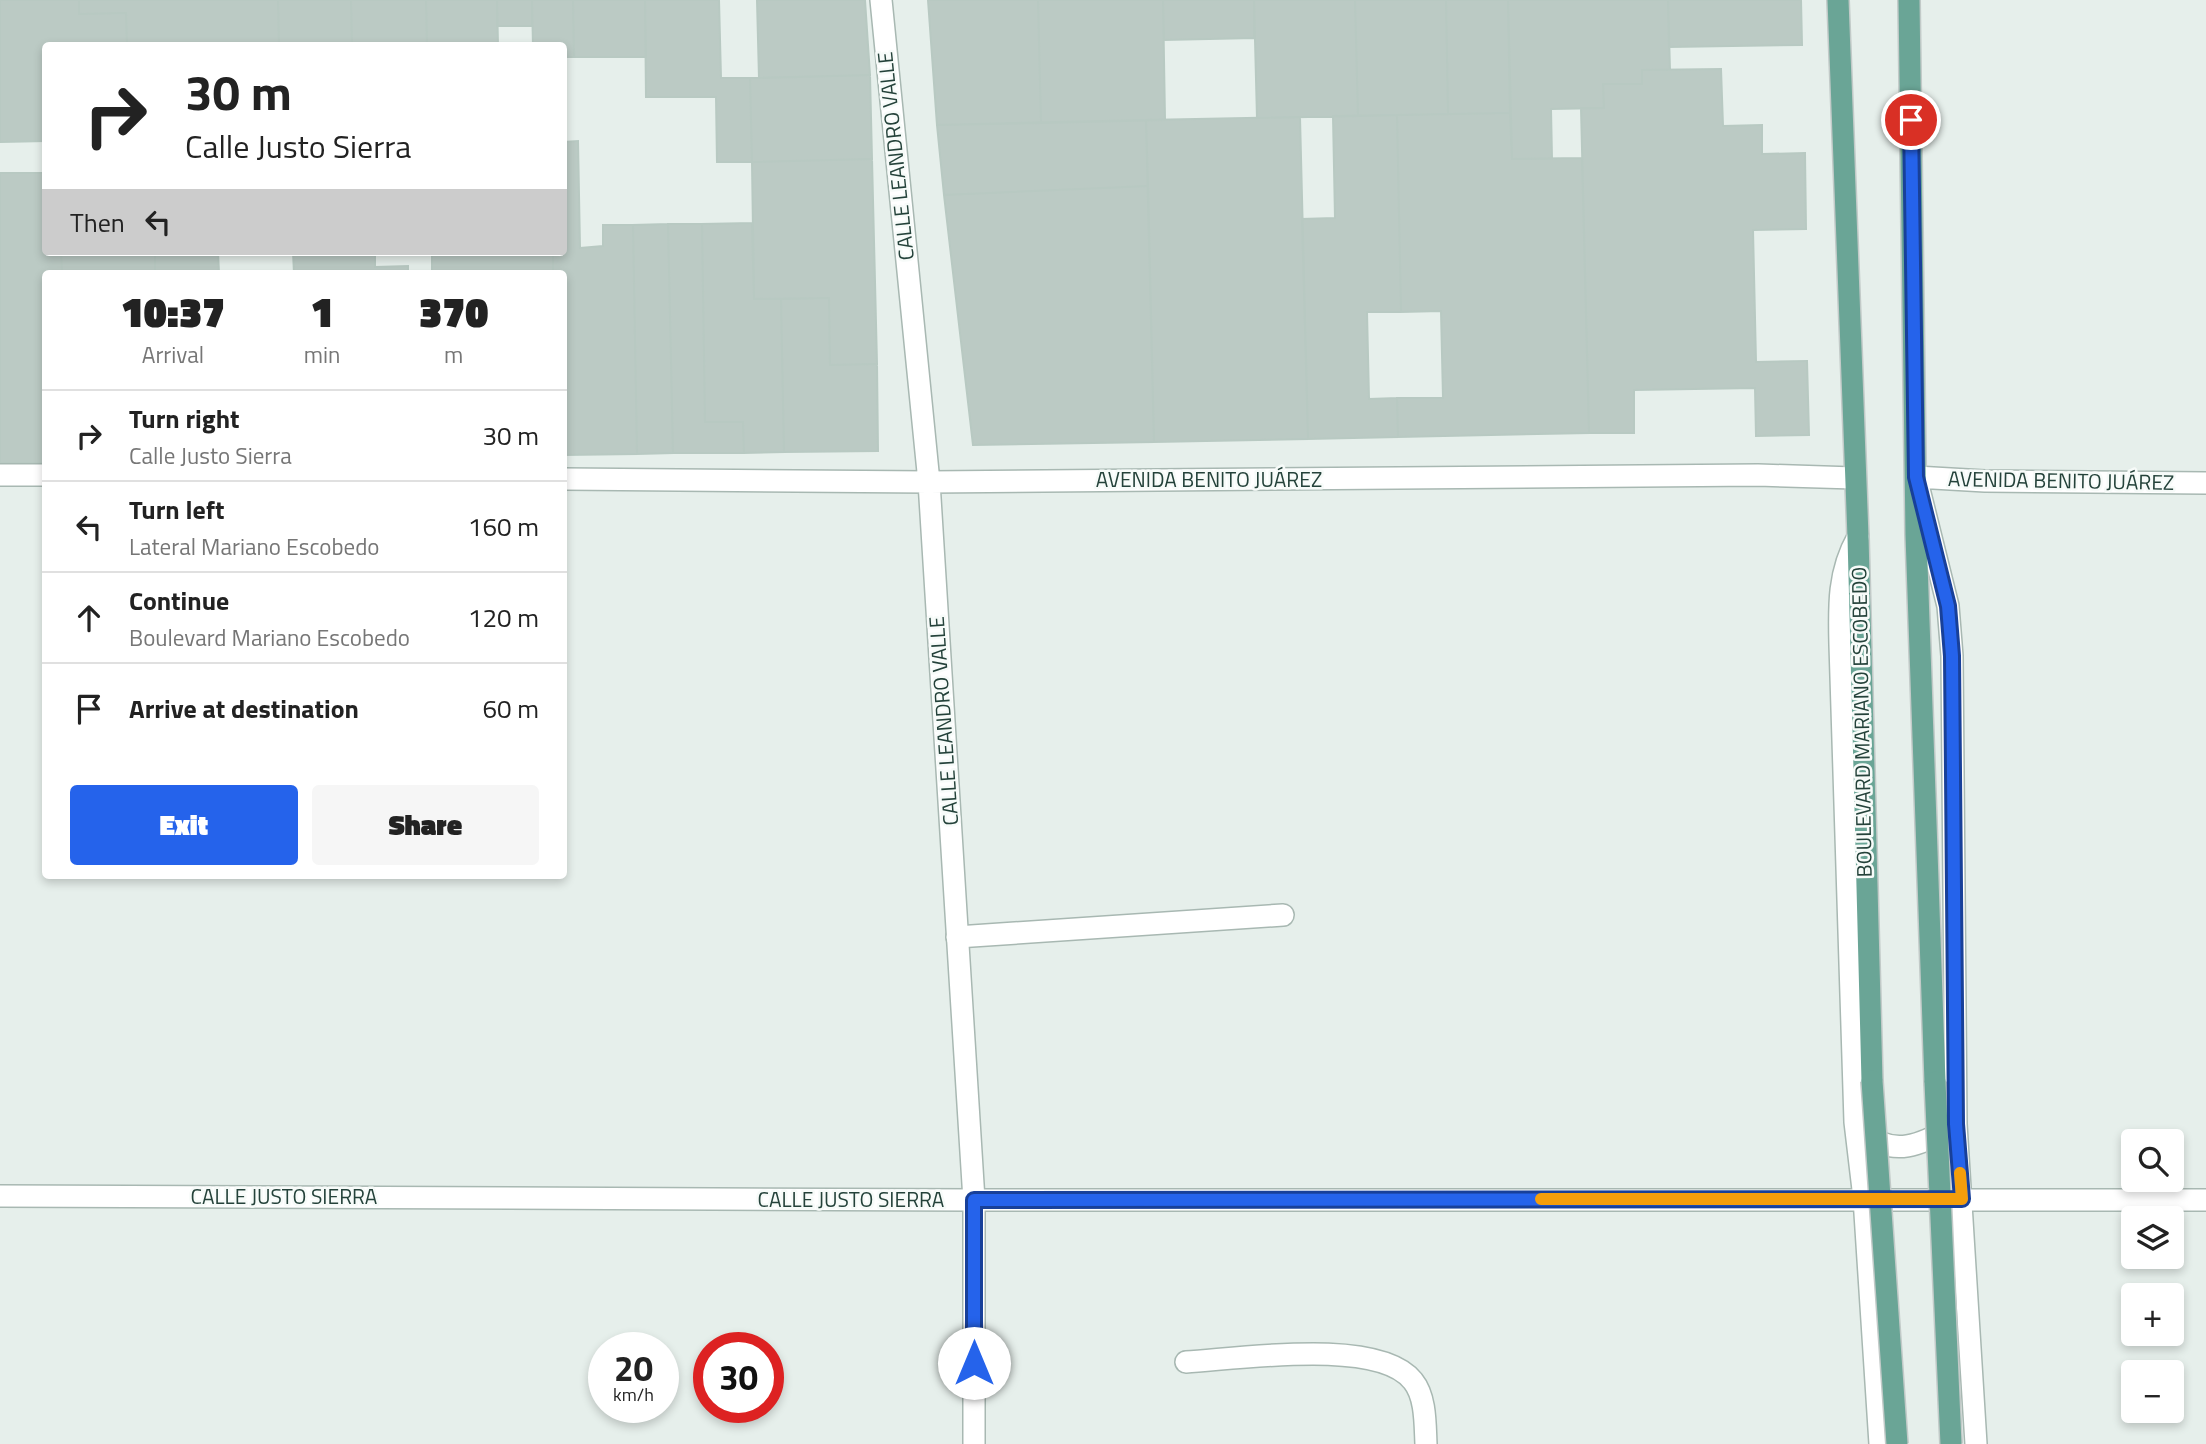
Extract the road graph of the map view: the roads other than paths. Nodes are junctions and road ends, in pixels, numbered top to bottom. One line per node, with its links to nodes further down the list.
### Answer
1 (881, 0): 9 (street, CALLE LEANDRO VALLE)
2 (1838, 0): 7 (main road, BOULEVARD MARIANO ESCOBEDO)
3 (1909, 0): 6 (main road)
4 (0, 475): 5 (street)
5 (42, 475)
6 (1916, 477): 10 (street, AVENIDA BENITO JUÁREZ); 15 (street); 26 (main road, bridge)
7 (1854, 478): 9 (street, AVENIDA BENITO JUÁREZ); 11 (main road, BOULEVARD MARIANO ESCOBEDO)
8 (567, 479): 9 (street, AVENIDA BENITO JUÁREZ)
9 (929, 482): 13 (street, CALLE LEANDRO VALLE)
10 (2206, 483)
11 (1858, 537): 14 (street); 25 (main road, BOULEVARD MARIANO ESCOBEDO, bridge)
12 (1283, 915): 13 (street)
13 (957, 937): 19 (street, CALLE LEANDRO VALLE)
14 (1855, 1122): 15 (street); 17 (street)
15 (1956, 1124): 18 (street)
16 (0, 1196): 19 (street, CALLE JUSTO SIERRA)
17 (1864, 1198): 18 (street, CALLE JUSTO SIERRA); 19 (street, CALLE JUSTO SIERRA); 24 (street)
18 (1962, 1199): 20 (street, CALLE JUSTO SIERRA); 27 (street)
19 (974, 1200): 22 (street, CALLE LEANDRO VALLE)
20 (2206, 1200)
21 (1186, 1363): 23 (street)
22 (974, 1444)
23 (1426, 1444)
24 (1880, 1444)
25 (1897, 1444)
26 (1951, 1444)
27 (1976, 1444)

